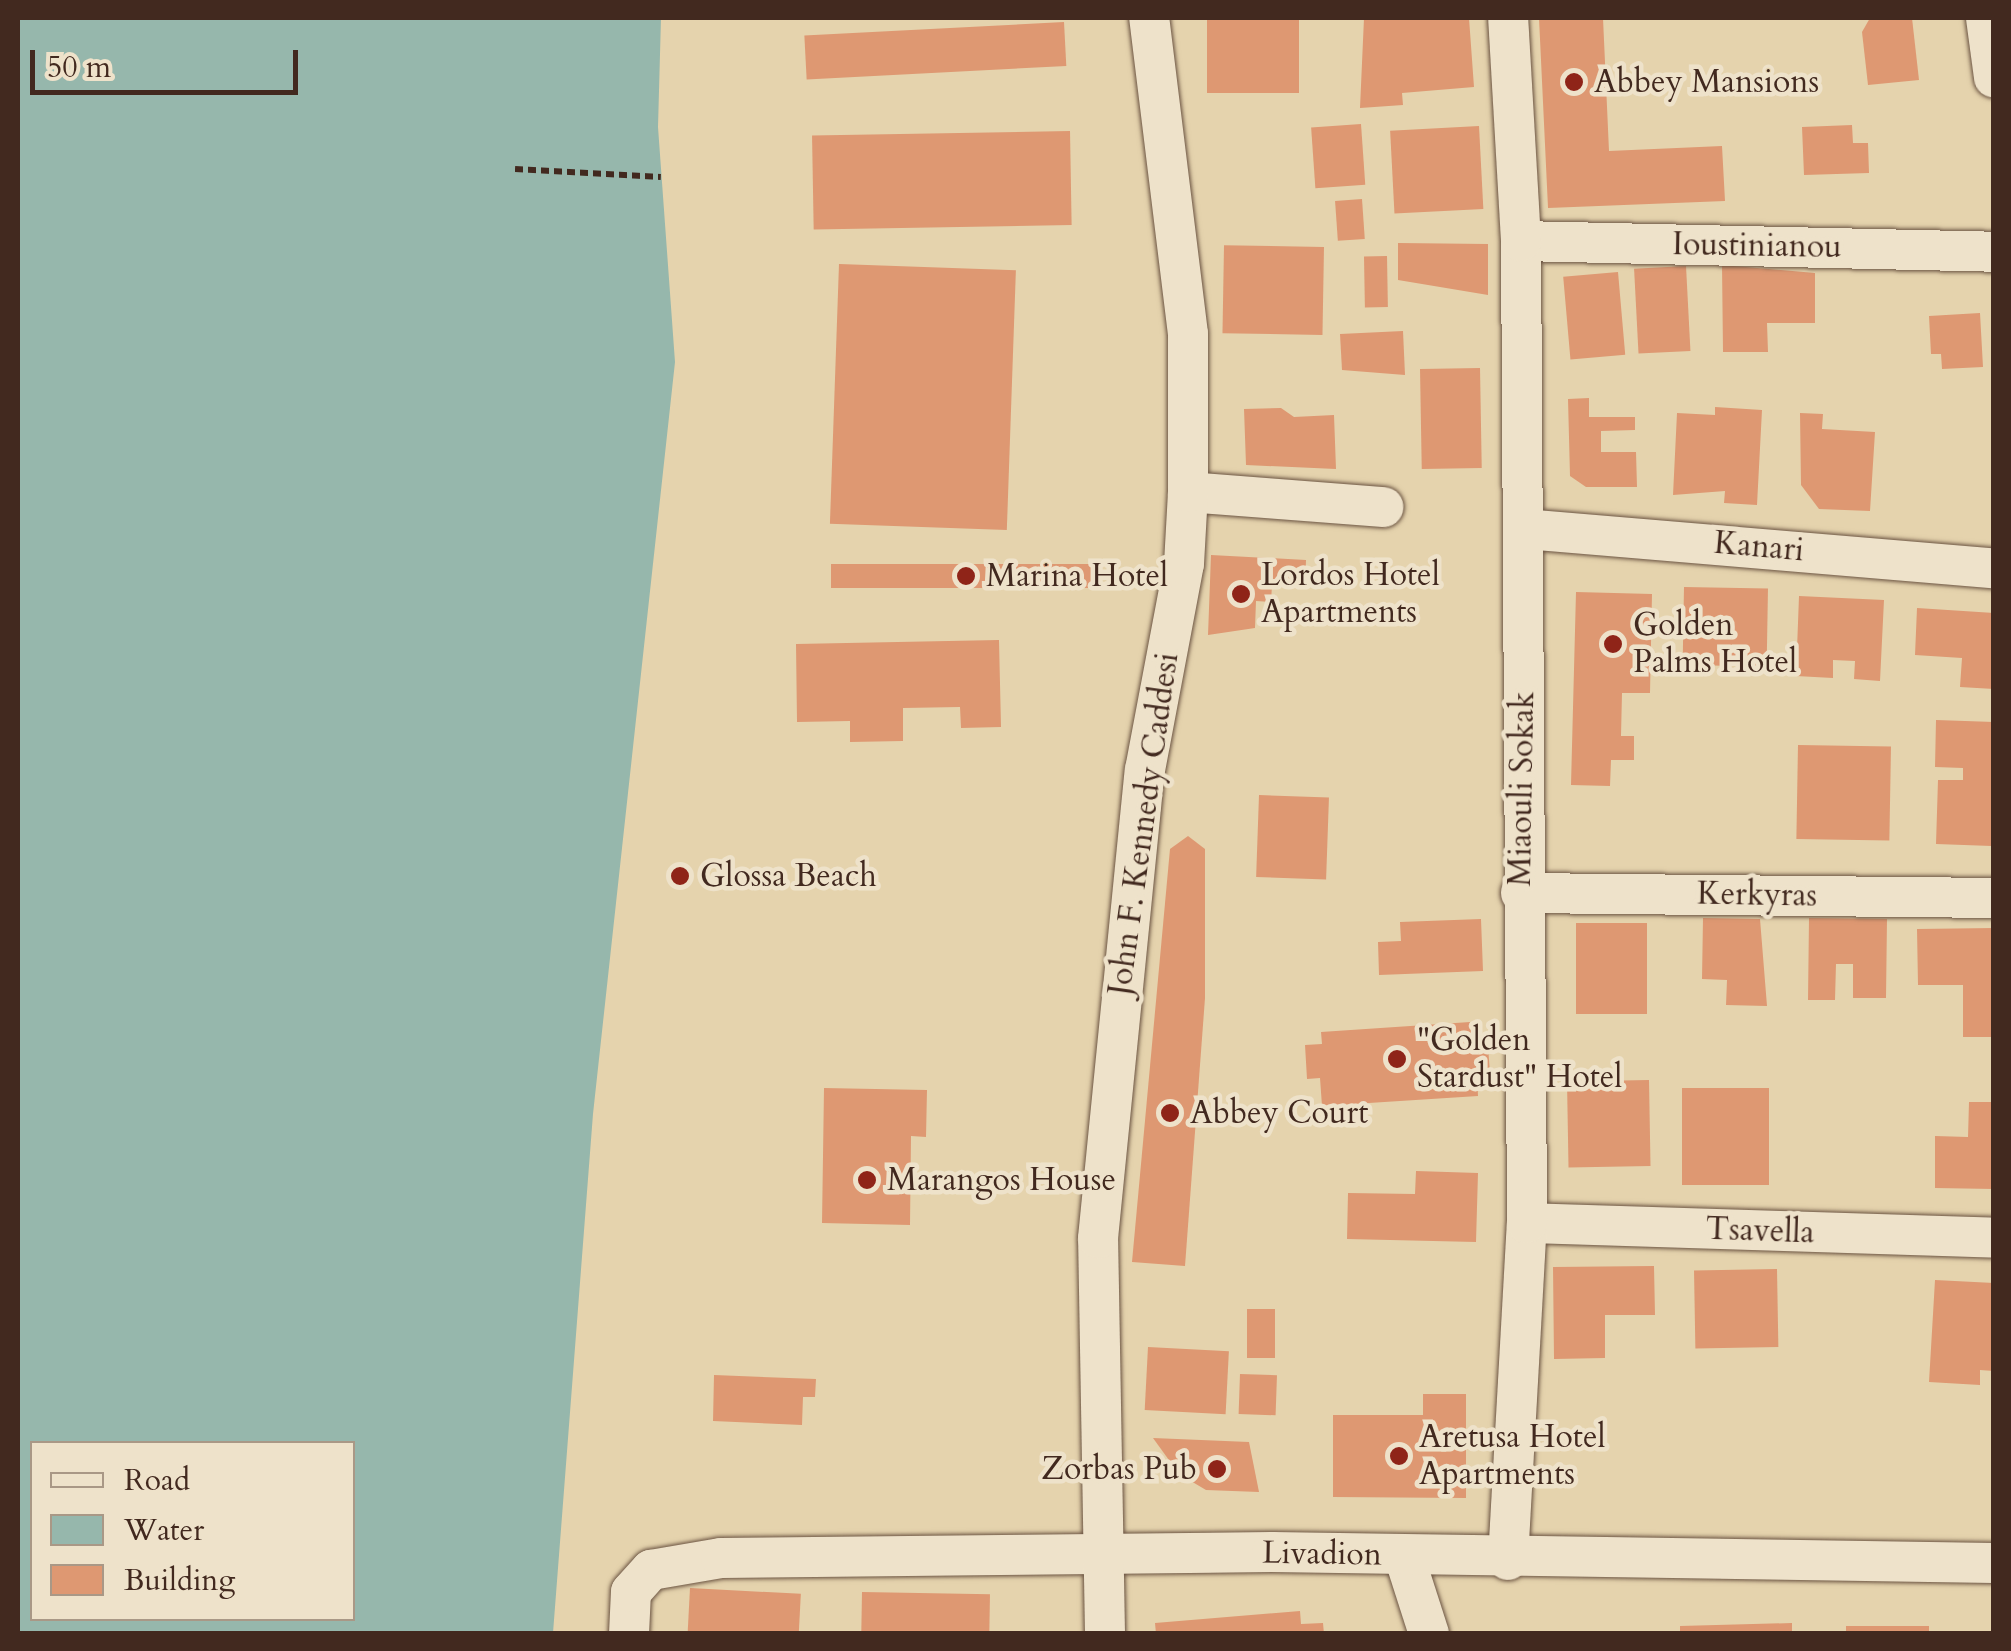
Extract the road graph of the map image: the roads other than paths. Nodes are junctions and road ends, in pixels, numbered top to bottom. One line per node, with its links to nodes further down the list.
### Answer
1 (1150, 18): 7 (street, John F. Kennedy Caddesi)
2 (1508, 18): 5 (street, Miaouli Sokak)
3 (1986, 18): 4 (street)
4 (1994, 77)
5 (1522, 241): 6 (street, Ioustinianou); 9 (street, Miaouli Sokak)
6 (1994, 252)
7 (1188, 492): 8 (street); 16 (street, John F. Kennedy Caddesi)
8 (1383, 507)
9 (1525, 529): 10 (street, Kanari); 11 (street, Miaouli Sokak)
10 (1994, 568)
11 (1521, 894): 12 (street, Kerkyras); 13 (street, Miaouli Sokak)
12 (1994, 898)
13 (1527, 1223): 14 (street, Tsavella); 17 (street, Miaouli Sokak)
14 (1994, 1238)
15 (1404, 1556): 16 (street, Livadion); 17 (street, Livadion); 21 (street)
16 (1100, 1559): 19 (street, Livadion); 20 (street, John F. Kennedy Caddesi)
17 (1508, 1560): 18 (street, Livadion)
18 (1994, 1563)
19 (629, 1634)
20 (1105, 1634)
21 (1429, 1634)

